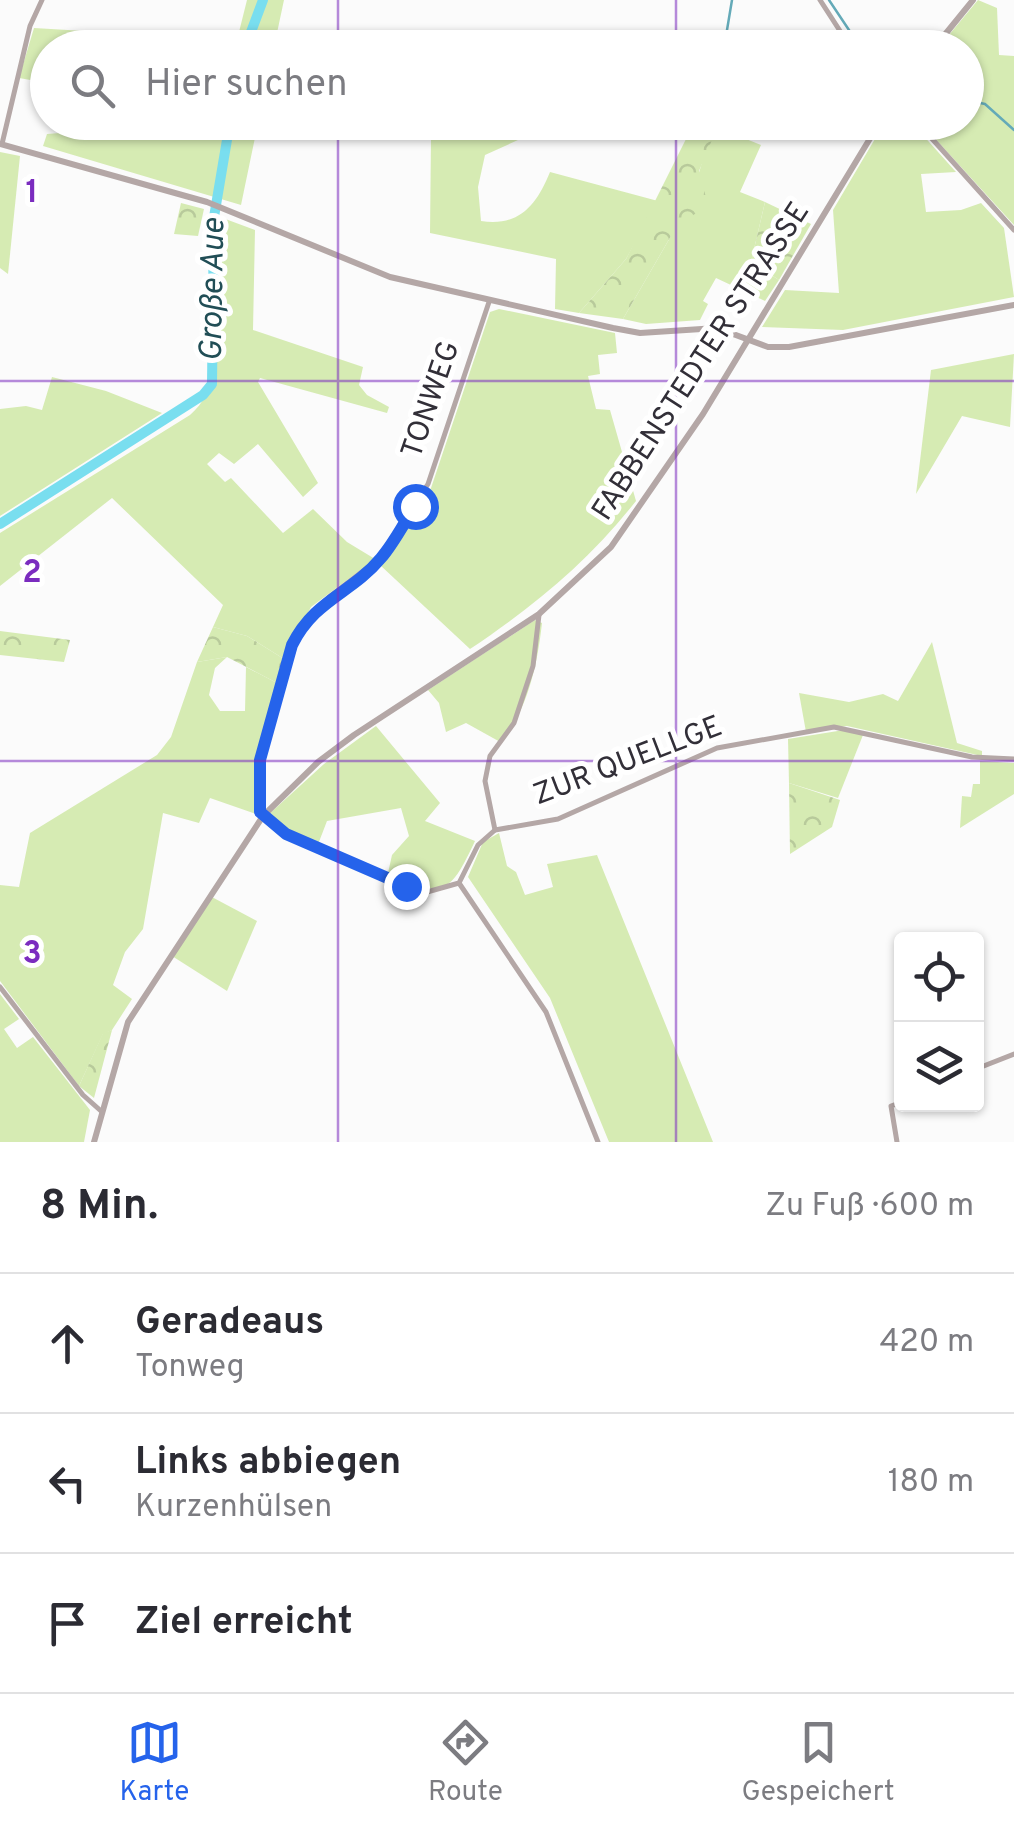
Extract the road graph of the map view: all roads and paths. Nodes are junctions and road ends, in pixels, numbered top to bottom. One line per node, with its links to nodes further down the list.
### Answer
1 (42, 0): 8 (street)
2 (820, 0): 4 (street)
3 (972, 0): 5 (street)
4 (839, 30)
5 (948, 30)
6 (869, 140): 12 (street, FABBENSTEDTER STRASSE)
7 (933, 140): 9 (street)
8 (1, 144): 10 (street)
9 (1014, 230)
10 (490, 302): 12 (street); 15 (street, TONWEG)
11 (1014, 304): 12 (street)
12 (748, 339): 13 (street, FABBENSTEDTER STRASSE)
13 (539, 614): 15 (street, FABBENSTEDTER STRASSE); 16 (street)
14 (1014, 759): 16 (street, ZUR QUELLGE)
15 (263, 816): 17 (street); 22 (street, FABBENSTEDTER STRASSE)
16 (495, 830): 17 (street)
17 (460, 883): 24 (street)
18 (0, 986): 22 (street)
19 (1014, 1054): 20 (street)
20 (984, 1066)
21 (894, 1105): 25 (street)
22 (101, 1111): 23 (street, FABBENSTEDTER STRASSE)
23 (94, 1142)
24 (598, 1142)
25 (897, 1142)

